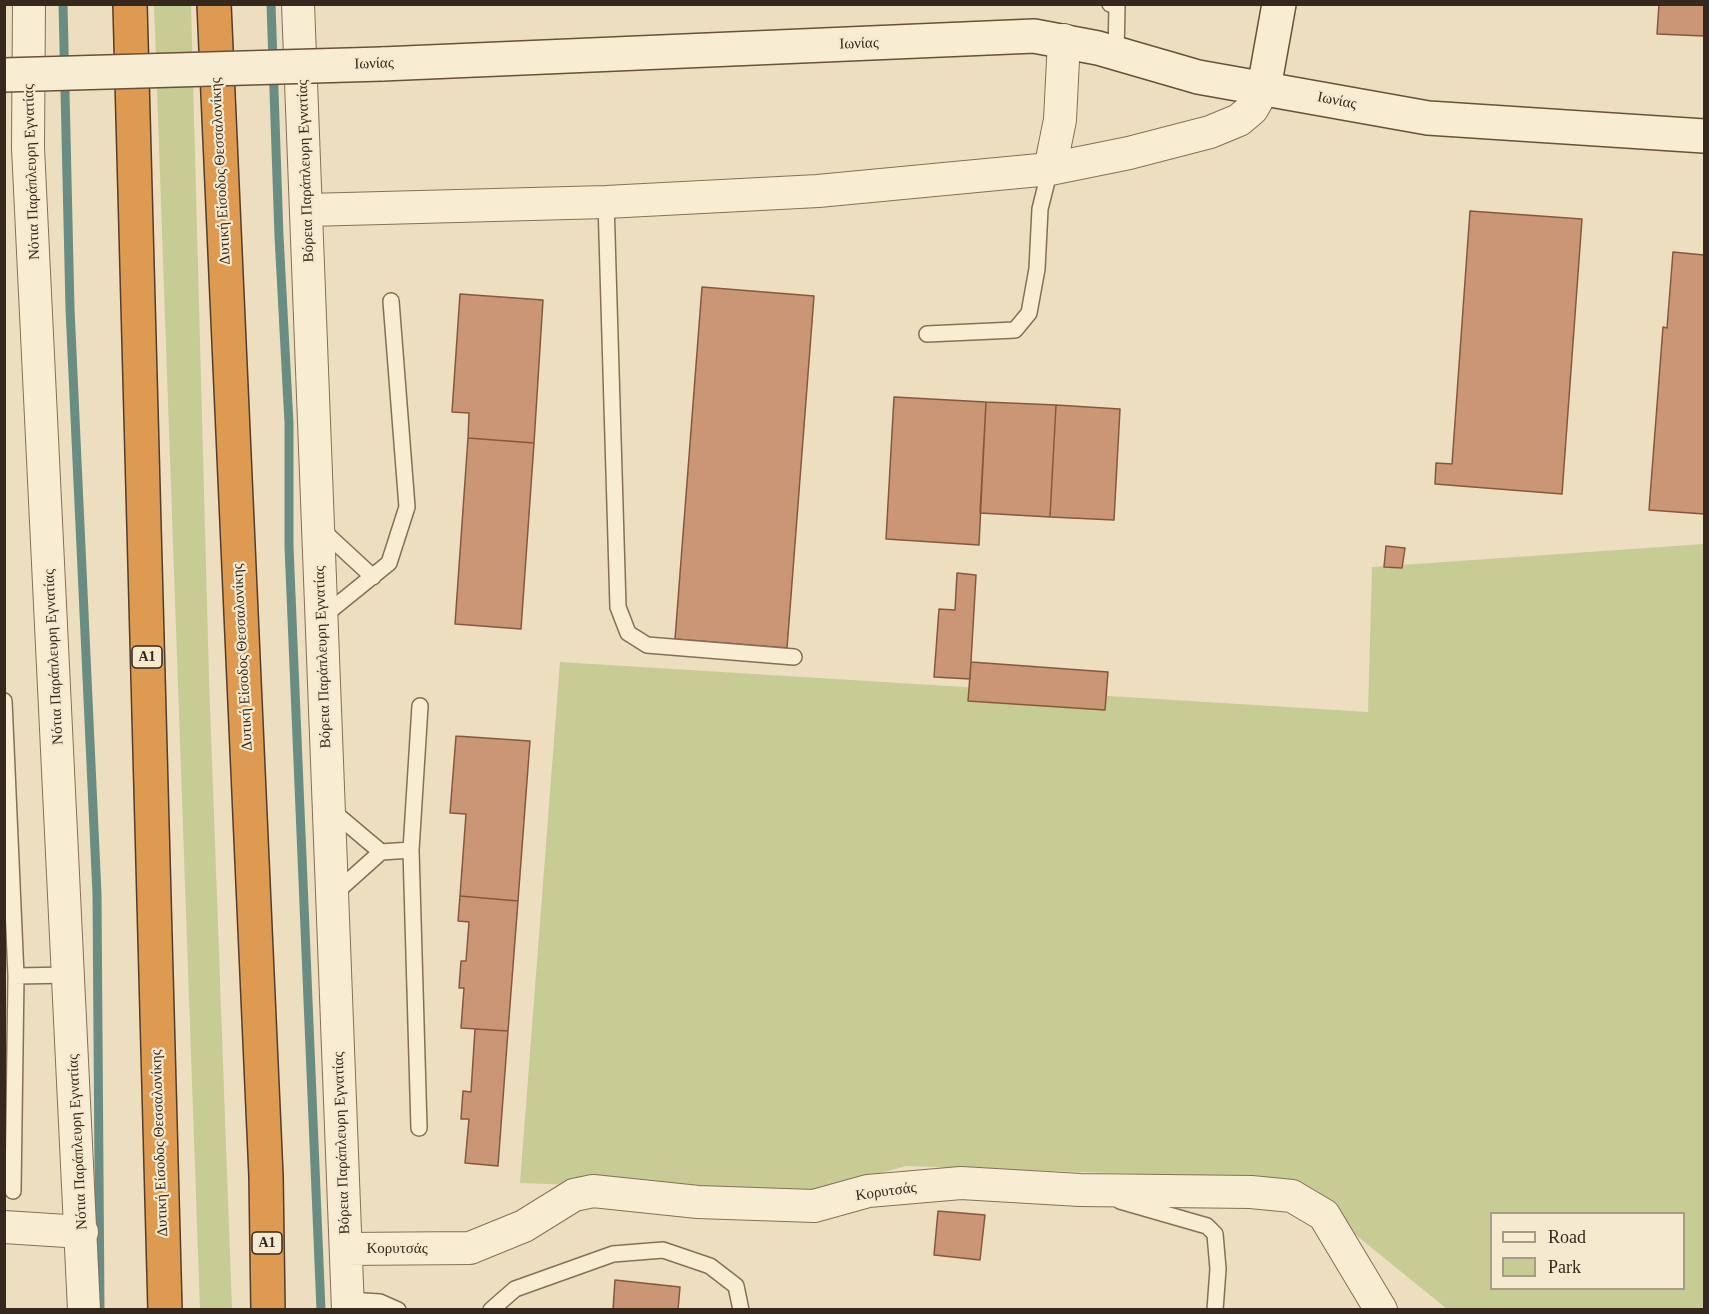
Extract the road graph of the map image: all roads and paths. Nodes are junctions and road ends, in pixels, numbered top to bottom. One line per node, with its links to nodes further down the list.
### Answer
1 (29, 4): 27 (street, Νότια Παράπλευρη Εγνατίας)
2 (130, 4): 37 (highway, Δυτική Είσοδος Θεσσαλονίκης / Α1)
3 (214, 4): 38 (highway, Δυτική Είσοδος Θεσσαλονίκης / Α1)
4 (298, 4): 14 (street, Βόρεια Παράπλευρη Εγνατίας)
5 (1279, 4): 10 (street)
6 (1115, 5): 8 (lane)
7 (1064, 40): 8 (street, Ιωνίας); 9 (street, Ιωνίας, bridge); 12 (street)
8 (1116, 54): 10 (street, Ιωνίας)
9 (4, 75)
10 (1264, 88): 11 (street, Ιωνίας); 12 (street)
11 (1704, 136)
12 (1050, 169): 13 (street); 16 (lane)
13 (606, 202): 14 (street); 20 (lane)
14 (308, 210): 17 (street, Βόρεια Παράπλευρη Εγνατίας)
15 (391, 301): 18 (lane)
16 (927, 334)
17 (318, 527): 18 (lane); 19 (street, Βόρεια Παράπλευρη Εγνατίας)
18 (373, 576): 19 (lane)
19 (321, 618): 23 (street, Βόρεια Παράπλευρη Εγνατίας)
20 (794, 657)
21 (4, 701): 28 (lane)
22 (420, 706): 24 (lane)
23 (329, 807): 25 (lane); 26 (street, Βόρεια Παράπλευρη Εγνατίας)
24 (411, 850): 25 (lane); 29 (lane)
25 (381, 852): 26 (lane)
26 (333, 895): 34 (street, Βόρεια Παράπλευρη Εγνατίας)
27 (70, 975): 28 (lane); 33 (street, Νότια Παράπλευρη Εγνατίας)
28 (16, 976): 31 (lane)
29 (418, 1128)
30 (1080, 1190): 34 (street, Κορυτσάς); 42 (lane); 43 (street, Κορυτσάς)
31 (13, 1191)
32 (4, 1227): 33 (street)
33 (82, 1232): 36 (street, Νότια Παράπλευρη Εγνατίας)
34 (346, 1249): 35 (street, Βόρεια Παράπλευρη Εγνατίας)
35 (348, 1305): 39 (lane)
36 (84, 1310)
37 (165, 1310)
38 (268, 1310)
39 (398, 1310)
40 (491, 1310): 41 (lane)
41 (741, 1310)
42 (1215, 1310)
43 (1381, 1310)

